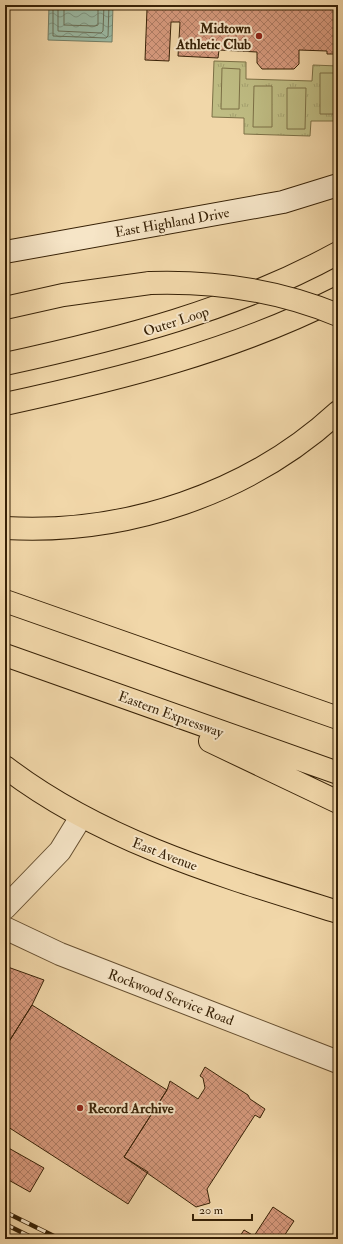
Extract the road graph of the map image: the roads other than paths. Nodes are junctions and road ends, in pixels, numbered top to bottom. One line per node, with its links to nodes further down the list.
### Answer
1 (338, 185): 2 (street, East Highland Drive)
2 (5, 252)
3 (338, 253): 7 (main road, Outer Loop)
4 (338, 298): 8 (main road)
5 (5, 308): 6 (main road, bridge)
6 (338, 315)
7 (5, 364)
8 (119, 378): 9 (main road); 11 (main road)
9 (5, 404)
10 (338, 412): 12 (main road)
11 (5, 414)
12 (5, 528)
13 (5, 601): 16 (main road)
14 (5, 655): 15 (main road, Eastern Expressway)
15 (100, 689): 18 (main road, Eastern Expressway); 19 (main road)
16 (338, 718)
17 (5, 767): 20 (main road, East Avenue)
18 (338, 774)
19 (338, 802)
20 (81, 817): 21 (street); 22 (main road, East Avenue)
21 (5, 908)
22 (338, 912)
23 (5, 928): 24 (street, Rockwood Service Road)
24 (338, 1062)

